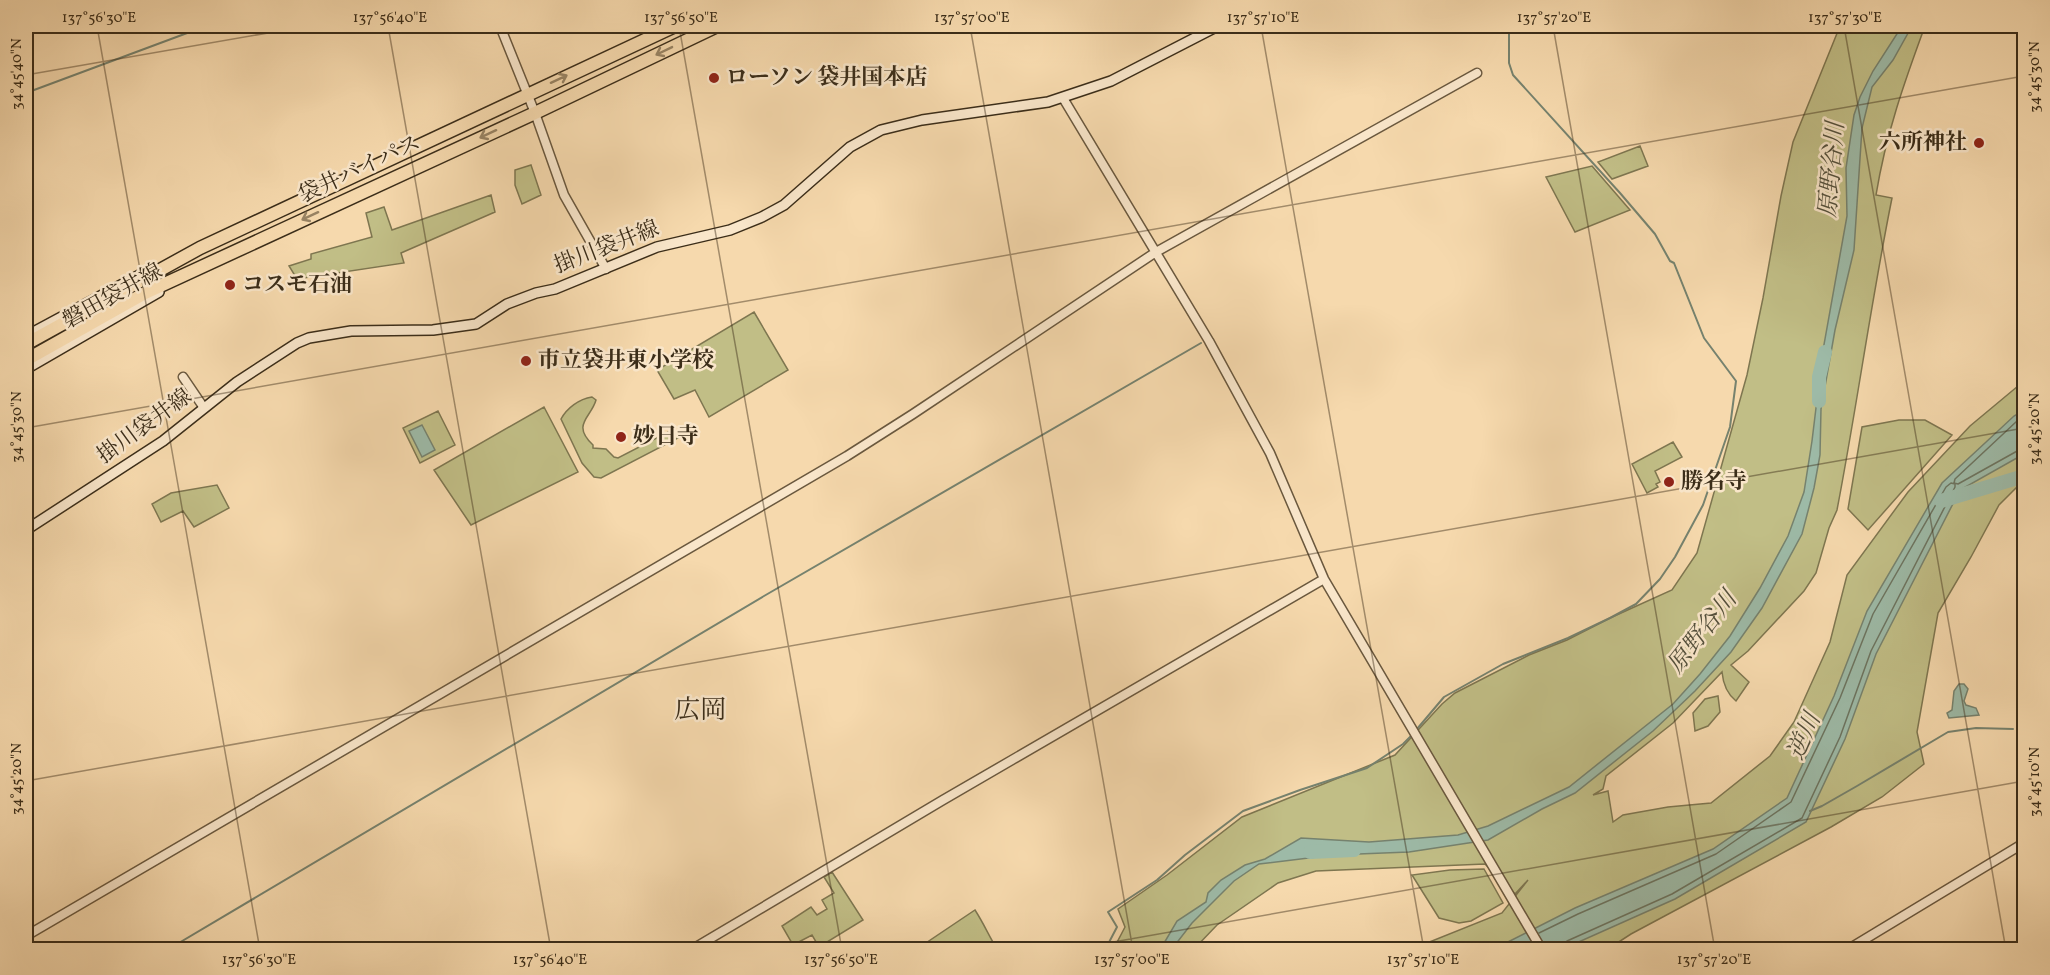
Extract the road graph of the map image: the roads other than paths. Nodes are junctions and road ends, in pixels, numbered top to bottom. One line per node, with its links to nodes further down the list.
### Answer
1 (501, 26): 6 (street)
2 (675, 26): 6 (highway, 袋井バイパス, one-way to 2)
3 (717, 26): 8 (highway, 袋井バイパス, one-way to 8)
4 (1218, 26): 7 (main road, 掛川袋井線)
5 (1477, 73): 10 (street)
6 (527, 94): 8 (street); 9 (highway, 袋井バイパス)
7 (1063, 98): 10 (street); 12 (main road, 掛川袋井線)
8 (535, 112): 11 (highway, 袋井バイパス, one-way to 11); 12 (street)
9 (202, 247): 13 (main road, 磐田袋井線); 14 (highway, 袋井バイパス)
10 (1156, 252): 20 (street); 22 (street)
11 (218, 258): 15 (highway, 袋井バイパス); 16 (main road, 磐田袋井線)
12 (606, 269): 18 (main road, 掛川袋井線)
13 (26, 336)
14 (26, 344)
15 (26, 360)
16 (26, 369)
17 (183, 377): 18 (street)
18 (204, 408): 19 (main road, 掛川袋井線)
19 (26, 530)
20 (1324, 579): 23 (street); 24 (street)
21 (2025, 843): 25 (street)
22 (26, 936)
23 (691, 950)
24 (1542, 950)
25 (1847, 950)

